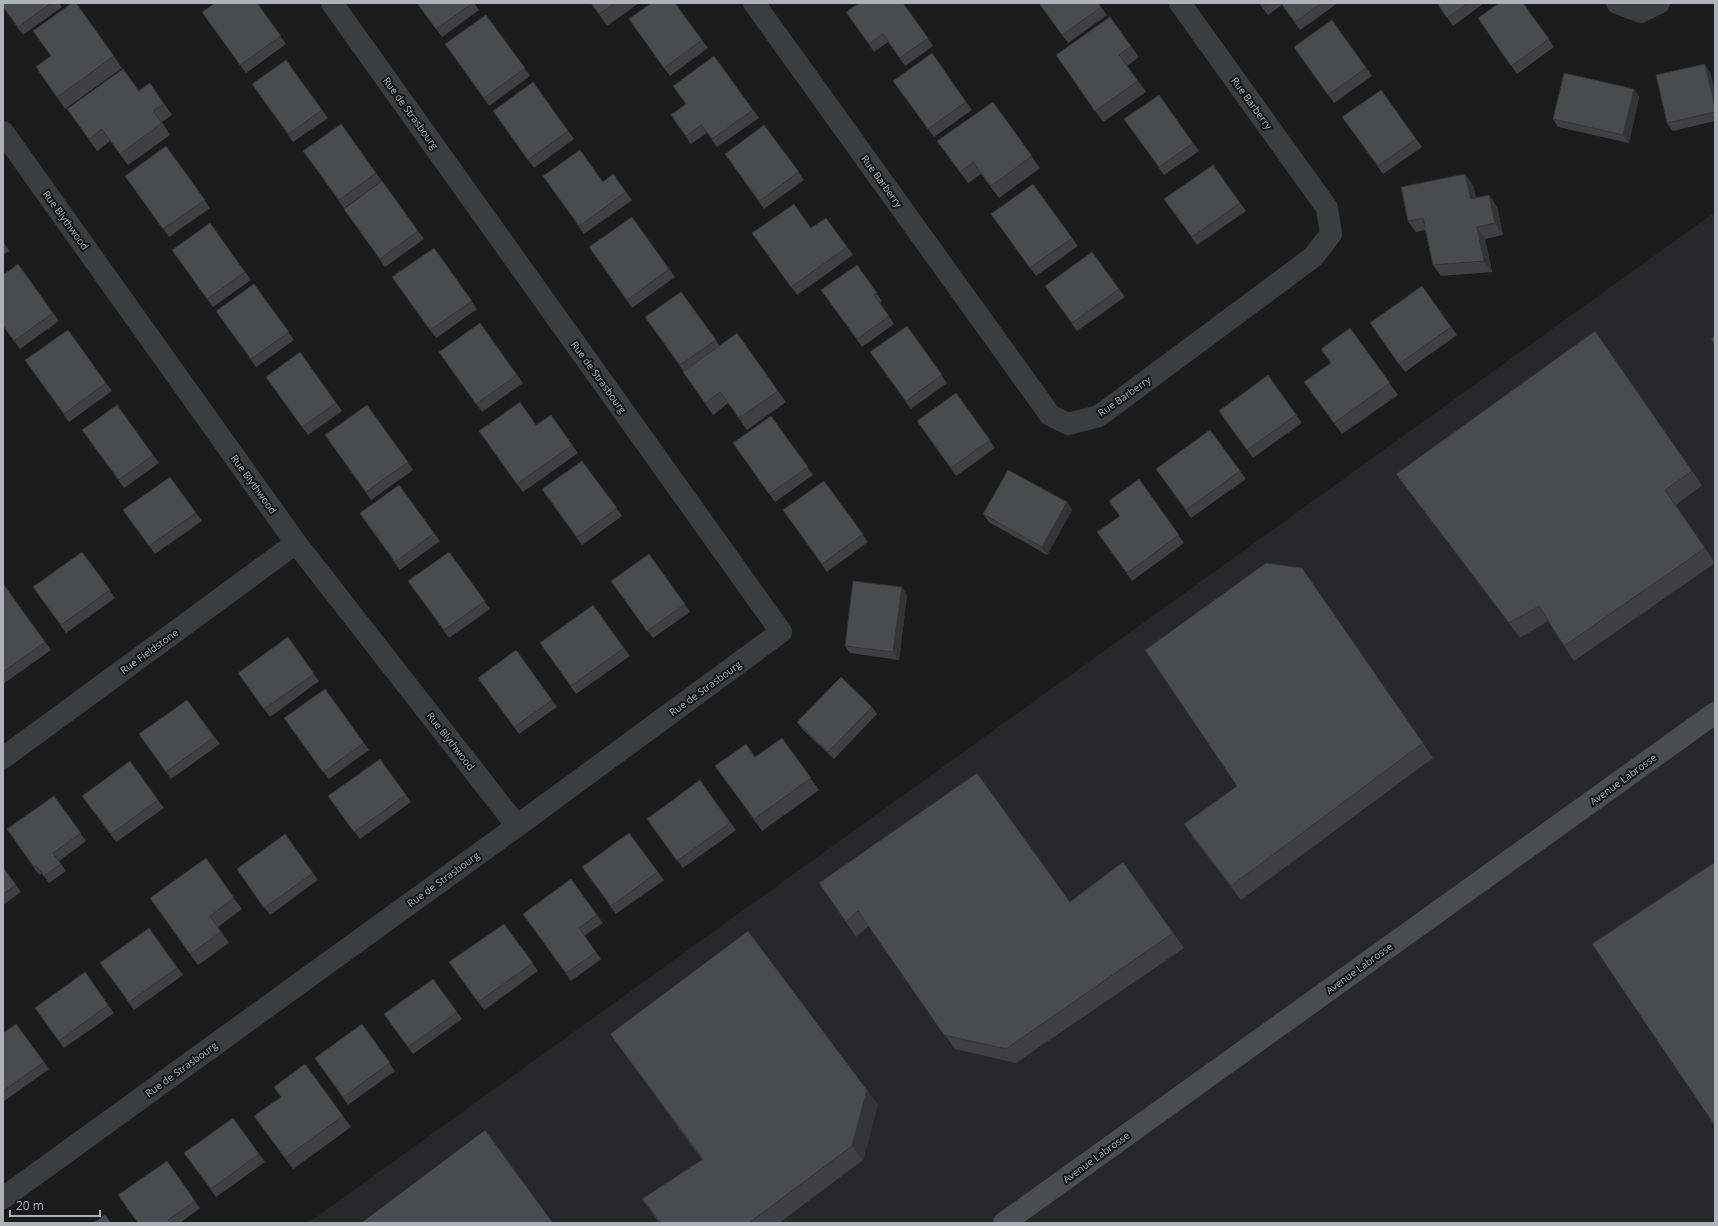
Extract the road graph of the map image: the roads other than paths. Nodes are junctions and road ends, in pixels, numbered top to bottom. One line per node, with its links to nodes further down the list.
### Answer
1 (332, 3): 10 (street, Rue de Strasbourg)
2 (754, 3): 3 (street, Rue Barberry)
3 (1180, 3)
4 (1617, 3): 5 (street)
5 (1659, 3)
6 (3, 132): 7 (street, Rue Blythwood)
7 (296, 543): 9 (street, Rue Fieldstone); 10 (street, Rue Blythwood)
8 (1715, 713): 12 (street, Avenue Labrosse)
9 (3, 758)
10 (517, 826): 11 (street, Rue de Strasbourg)
11 (3, 1198)
12 (1004, 1223)

